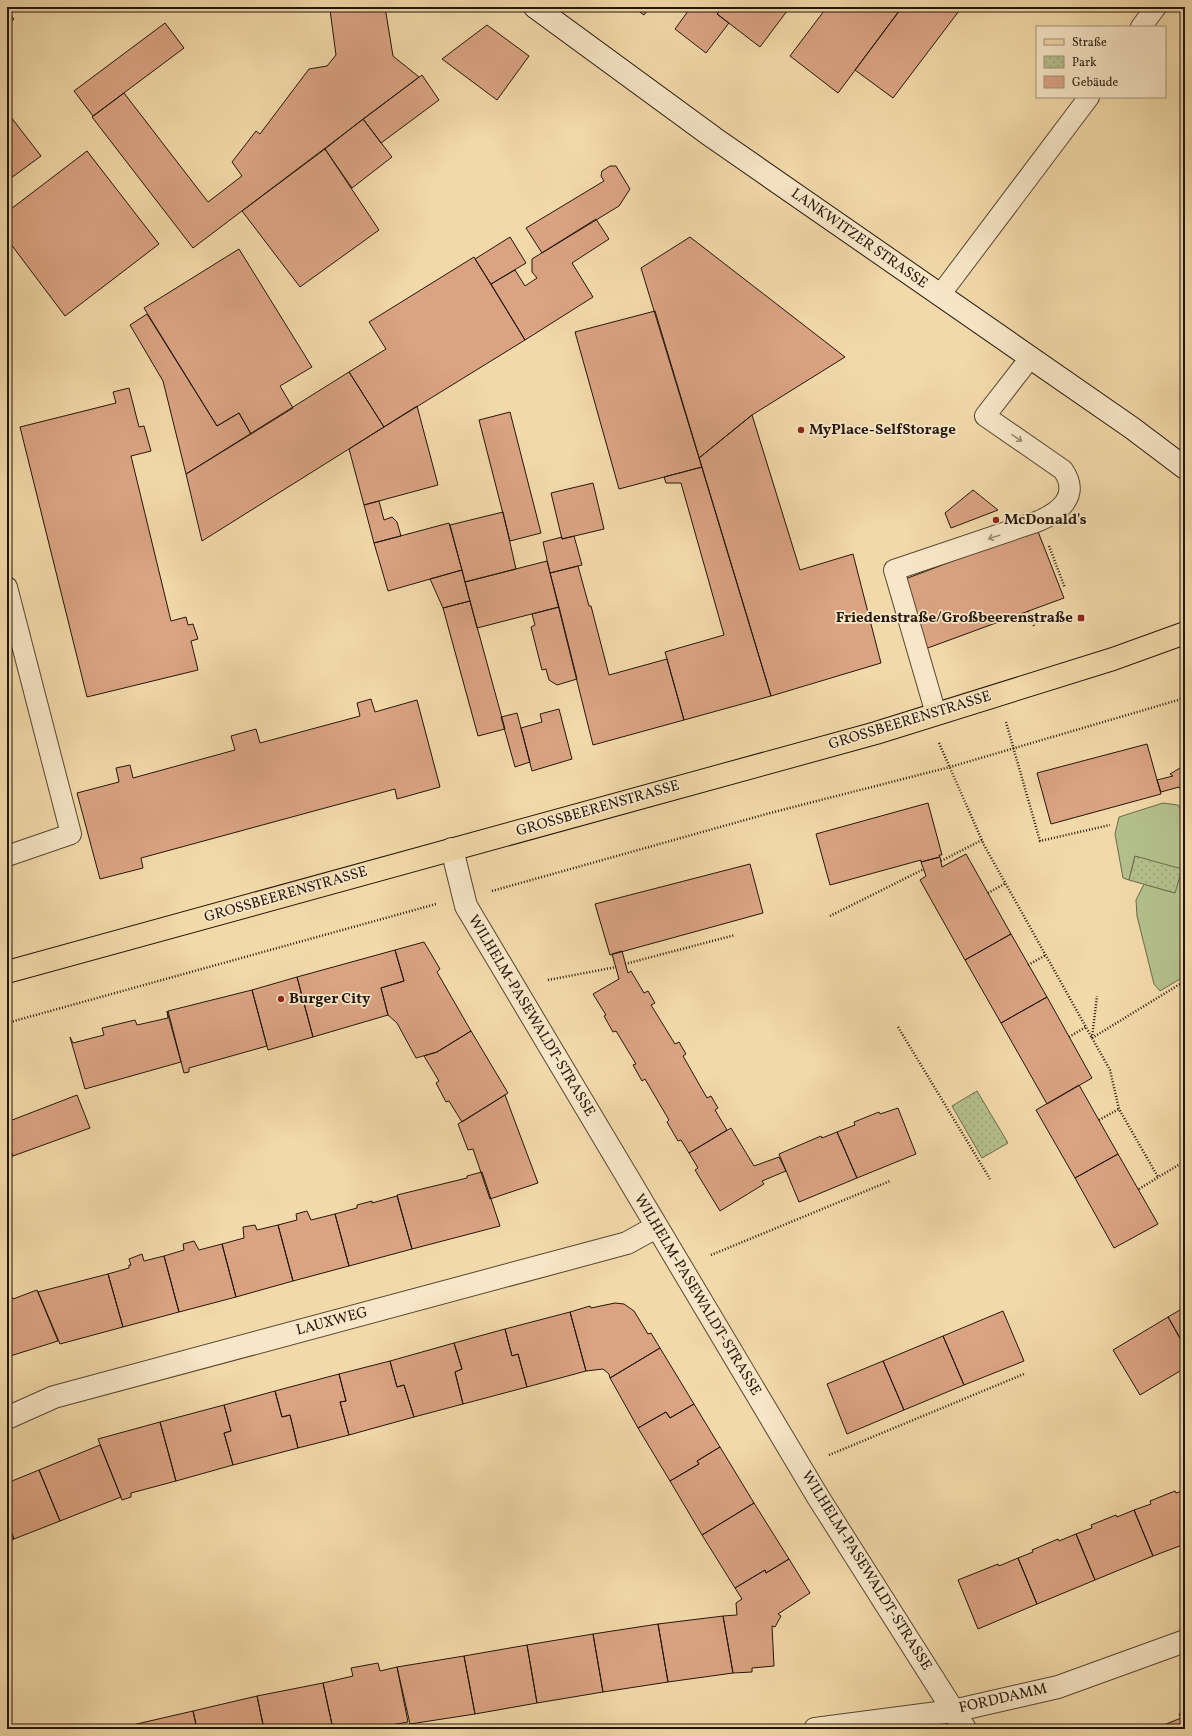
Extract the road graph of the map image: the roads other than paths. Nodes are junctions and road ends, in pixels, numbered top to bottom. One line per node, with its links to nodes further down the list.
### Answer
1 (535, 7): 5 (street, LANKWITZER STRASSE)
2 (1156, 7): 3 (lane)
3 (1142, 26)
4 (1088, 98): 5 (lane)
5 (940, 295): 6 (street, LANKWITZER STRASSE)
6 (1030, 358): 7 (street, LANKWITZER STRASSE); 10 (lane, one-way to 10)
7 (1185, 468)
8 (7, 587): 12 (lane)
9 (1185, 633): 10 (main road, GROSSBEERENSTRASSE)
10 (932, 715): 11 (main road, GROSSBEERENSTRASSE)
11 (452, 849): 13 (main road, GROSSBEERENSTRASSE); 14 (street, WILHELM-PASEWALDT-STRASSE)
12 (7, 856)
13 (7, 972)
14 (656, 1227): 15 (street, LAUXWEG); 17 (street, WILHELM-PASEWALDT-STRASSE)
15 (7, 1418)
16 (1185, 1641): 17 (street, FORDDAMM)
17 (953, 1711): 18 (street, FORDDAMM); 19 (street, WILHELM-PASEWALDT-STRASSE)
18 (815, 1729)
19 (965, 1729)

